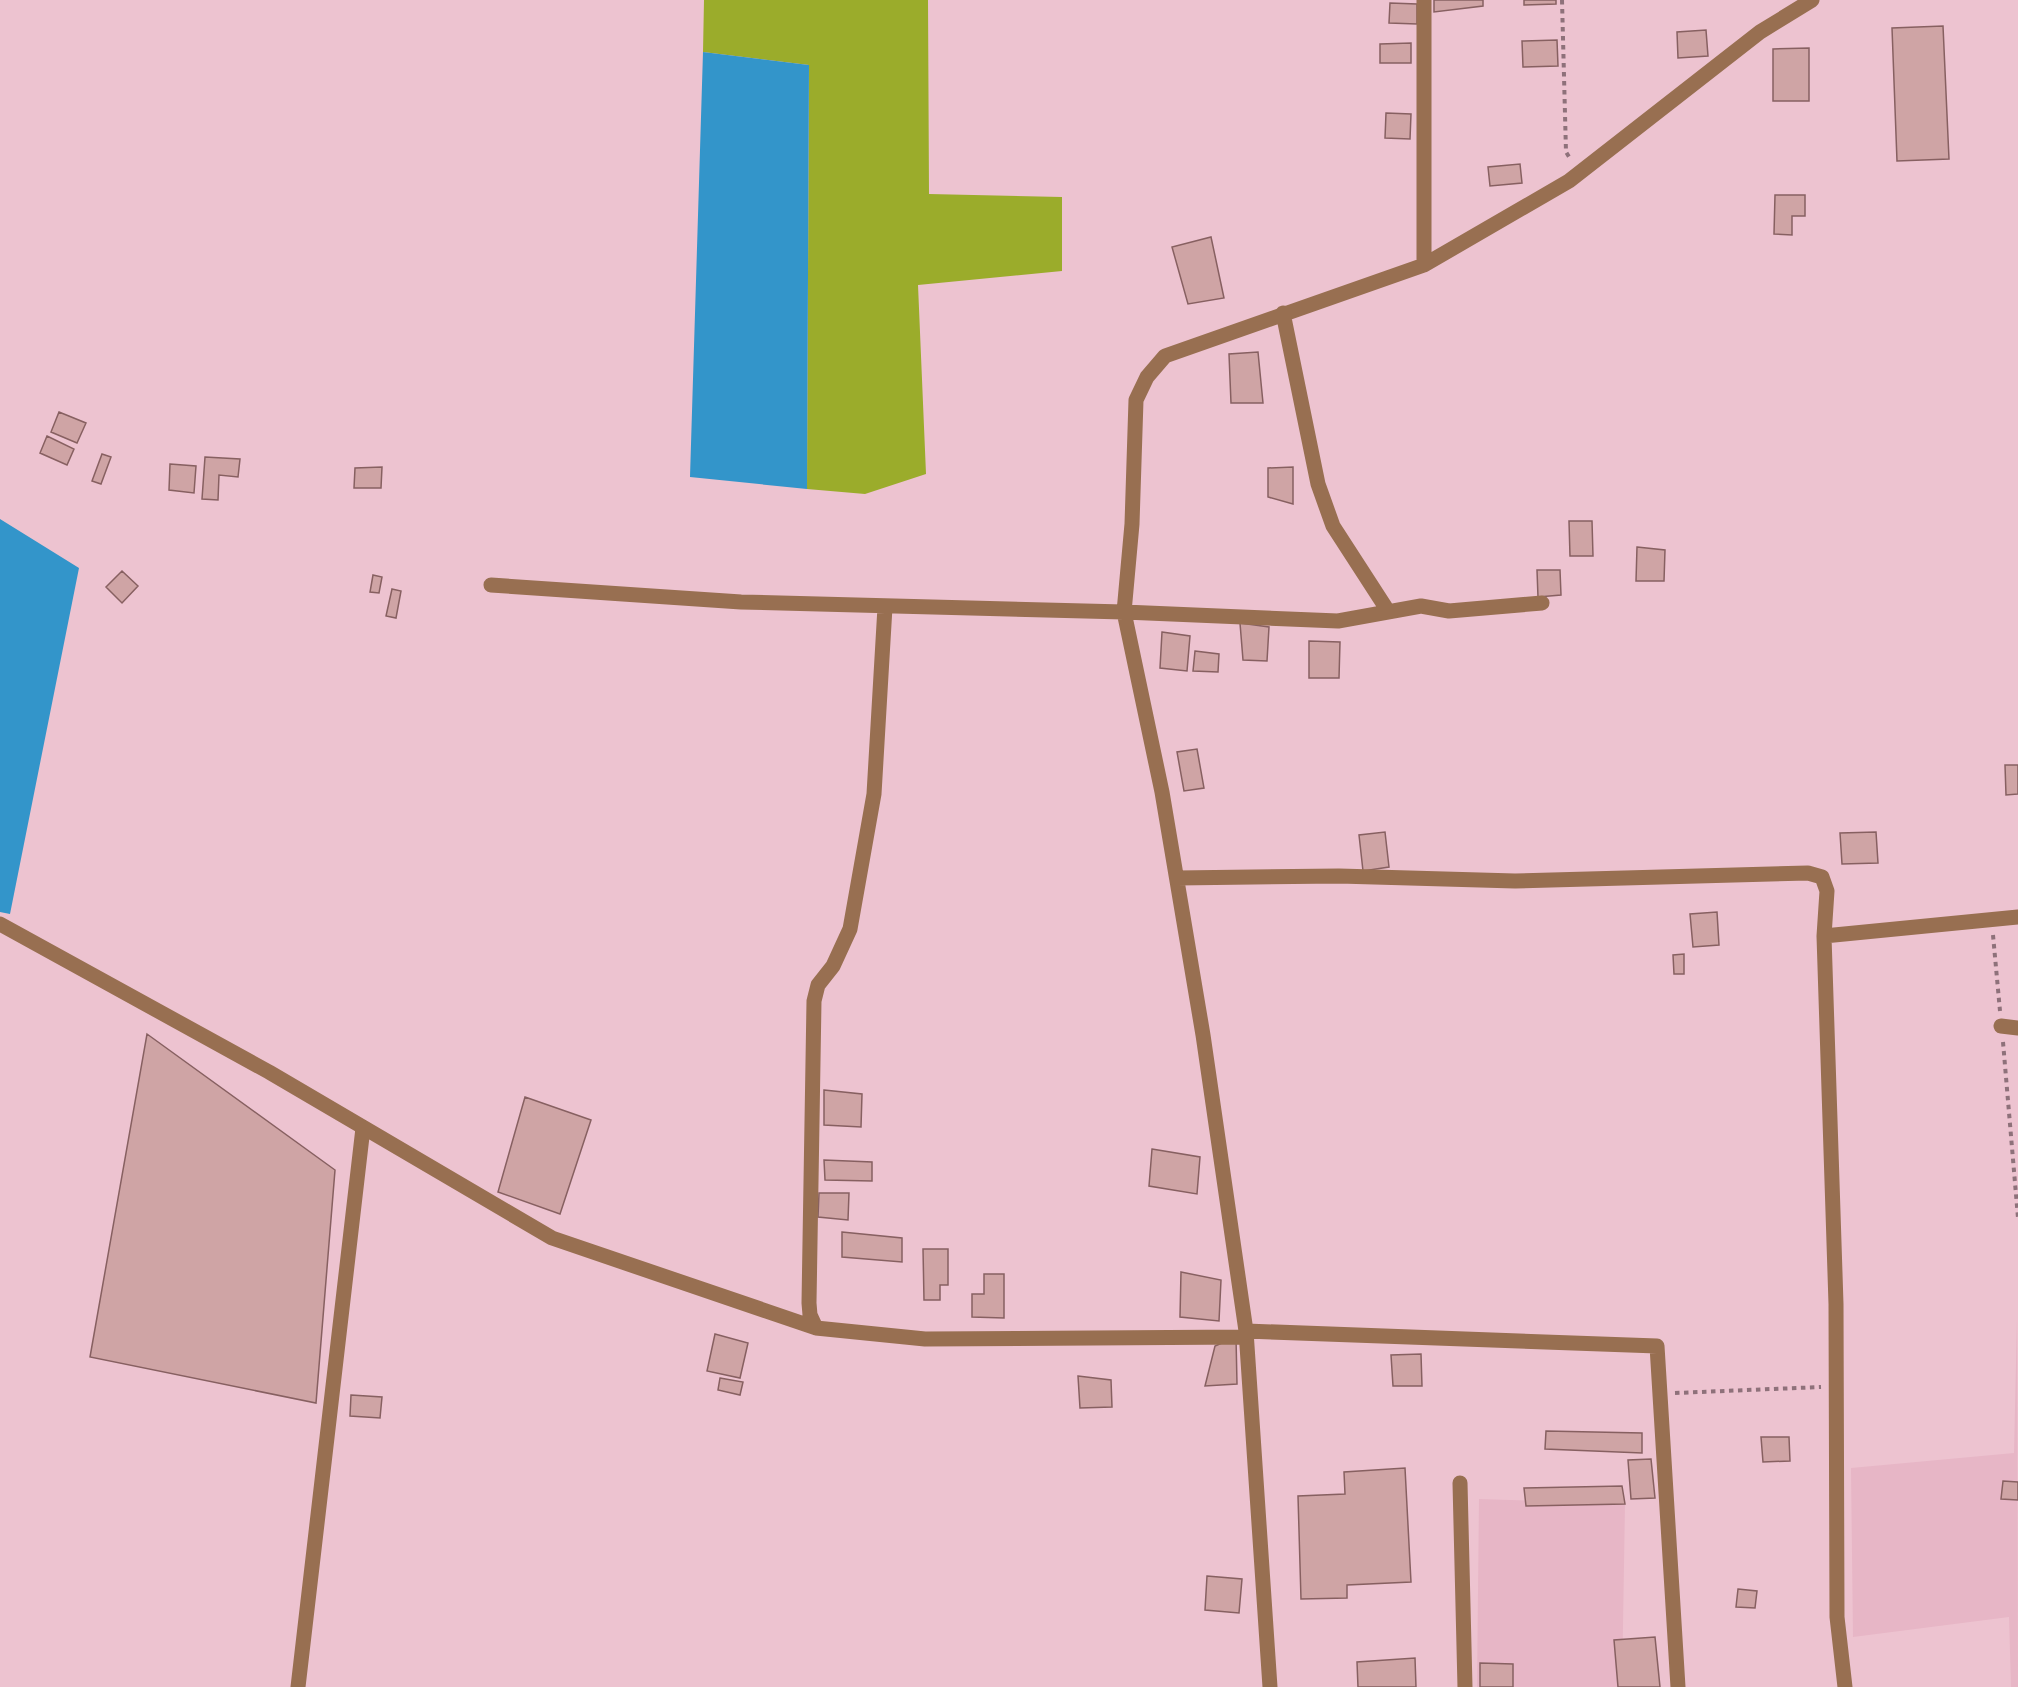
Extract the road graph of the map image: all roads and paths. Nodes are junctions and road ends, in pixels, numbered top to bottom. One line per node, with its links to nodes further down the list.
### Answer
1 (1424, 0): 5 (street)
2 (1562, 0): 4 (path)
3 (1812, 0): 4 (street)
4 (1580, 173): 5 (street)
5 (1424, 265): 6 (street)
6 (1283, 313): 10 (street); 11 (street)
7 (491, 585): 9 (street)
8 (1542, 603): 10 (street)
9 (885, 607): 11 (street); 21 (street)
10 (1388, 611): 11 (street)
11 (1124, 612): 12 (street)
12 (1177, 878): 16 (street); 22 (street)
13 (2018, 917): 14 (street)
14 (1992, 920): 16 (street); 17 (path)
15 (0, 924): 19 (street)
16 (1824, 936): 23 (street)
17 (2001, 1026): 18 (street); 20 (path)
18 (2018, 1028)
19 (363, 1128): 21 (street); 26 (street)
20 (2018, 1218)
21 (816, 1328): 22 (street)
22 (1246, 1334): 24 (street); 27 (street)
23 (1836, 1386): 24 (path); 30 (street)
24 (1660, 1394): 29 (street)
25 (1460, 1483): 28 (street)
26 (298, 1687)
27 (1270, 1687)
28 (1465, 1687)
29 (1678, 1687)
30 (1845, 1687)

